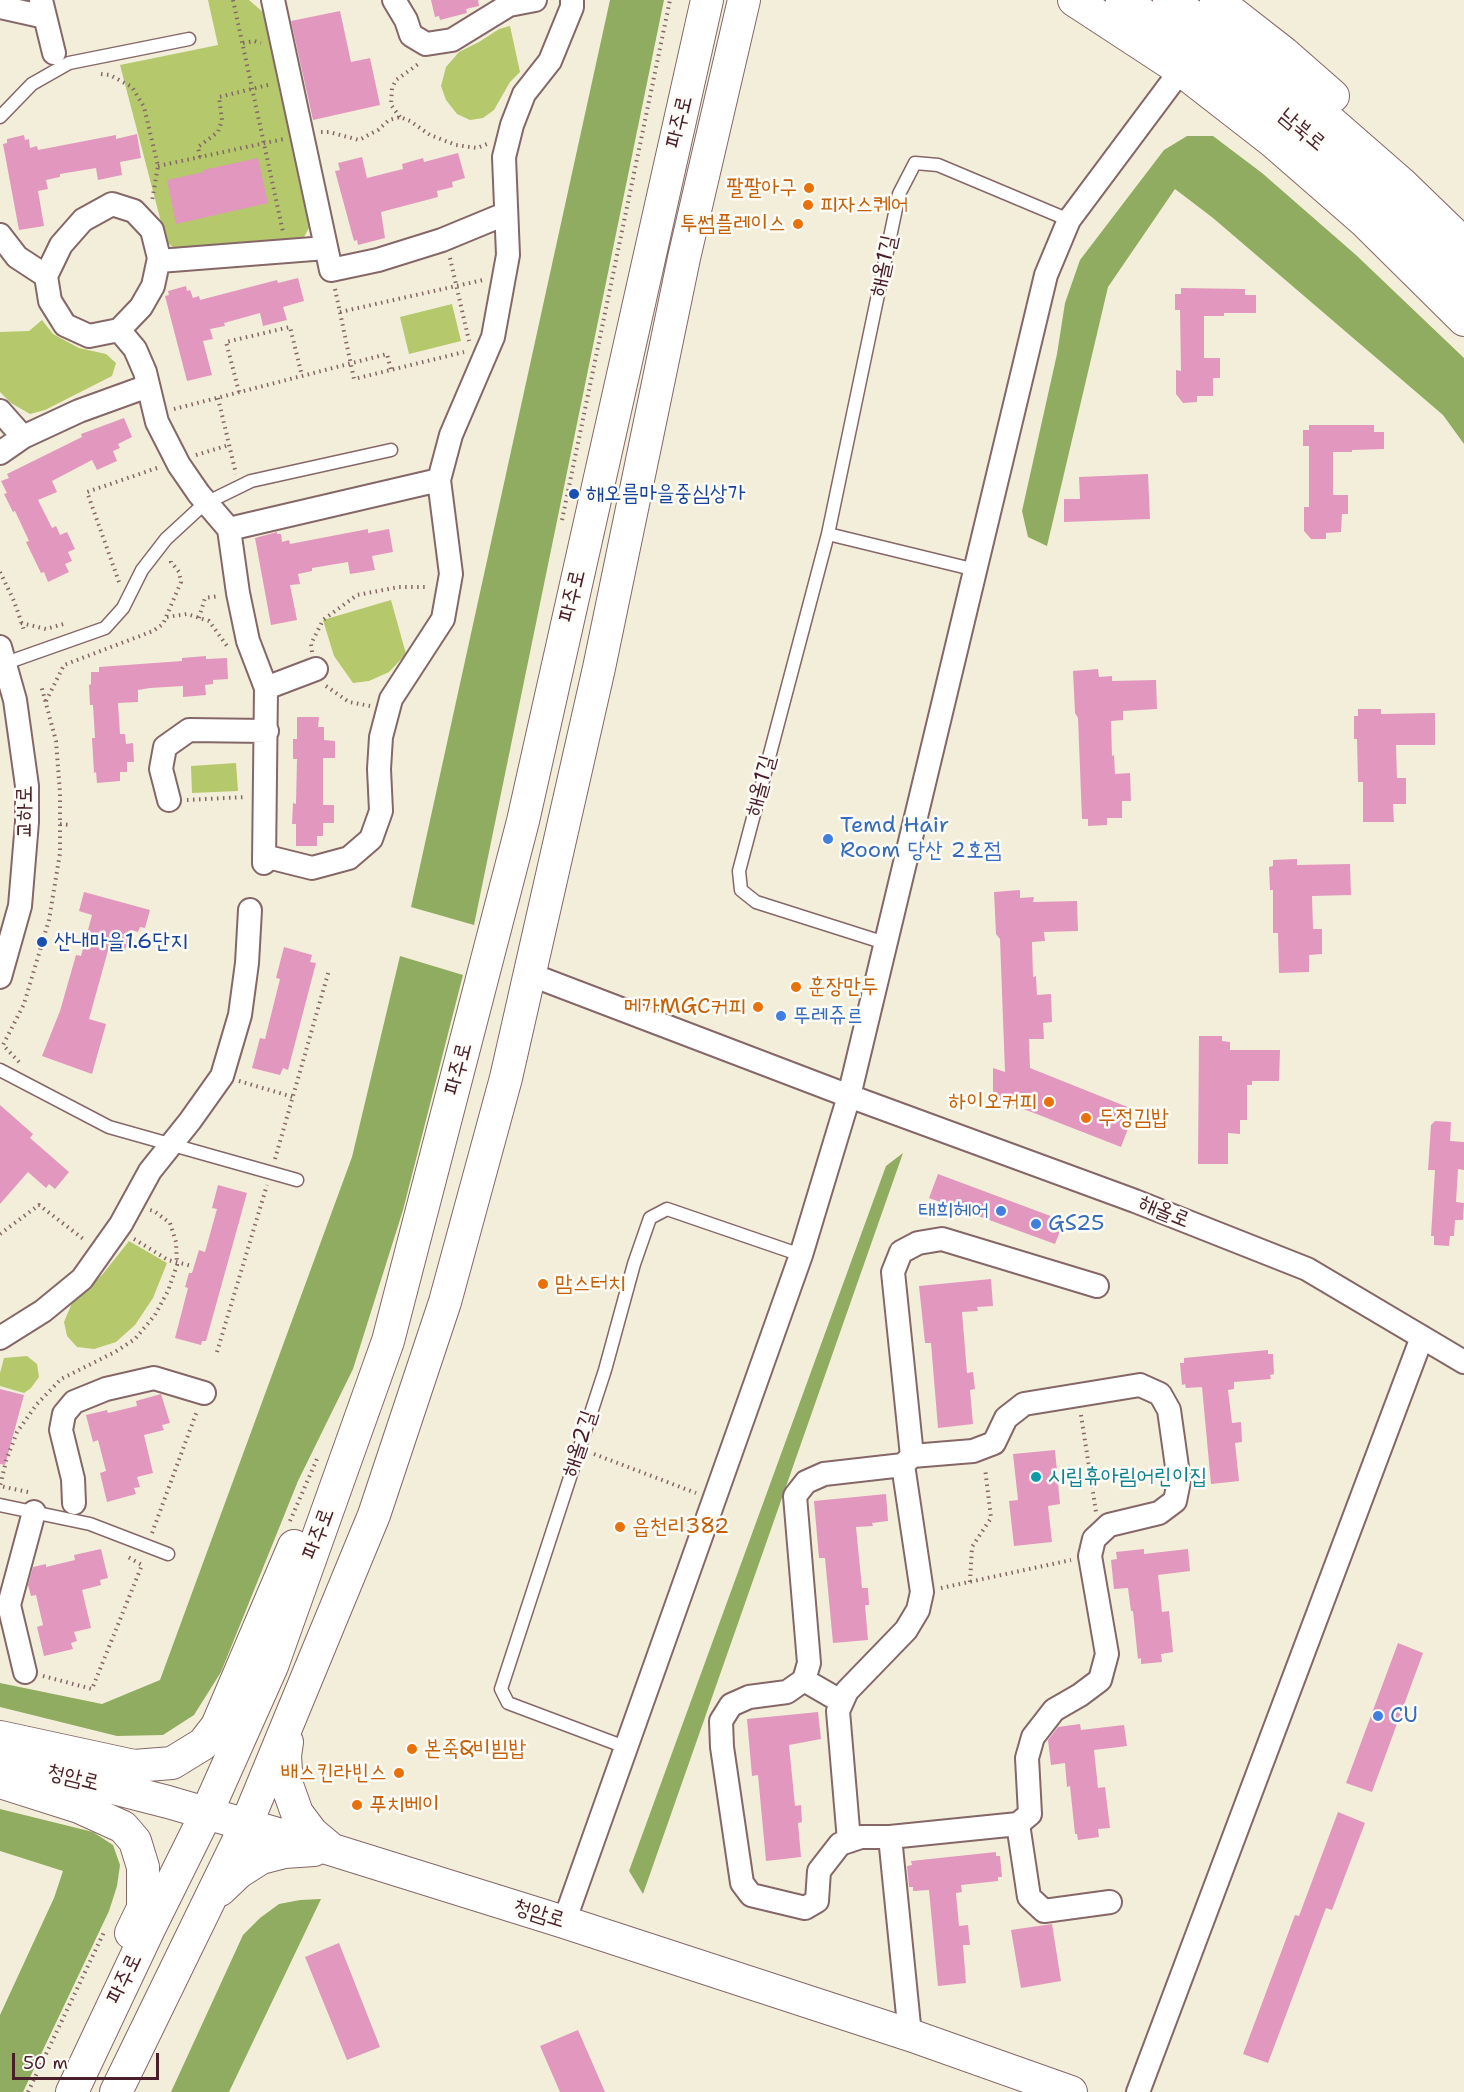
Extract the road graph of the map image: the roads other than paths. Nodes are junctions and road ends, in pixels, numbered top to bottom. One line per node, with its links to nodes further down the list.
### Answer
1 (273, 0): 23 (street)
2 (394, 0): 3 (street)
3 (535, 0)
4 (549, 0): 11 (street)
5 (707, 0): 58 (main road, 파주로)
6 (744, 0): 46 (main road, 파주로)
7 (1074, 0): 16 (main road)
8 (1122, 0): 26 (main road, 남북로)
9 (1169, 0): 22 (main road, 남북로)
10 (1216, 0): 18 (main road)
11 (572, 4): 19 (street)
12 (0, 7): 13 (street)
13 (43, 9): 15 (street)
14 (189, 39): 17 (lane)
15 (54, 53)
16 (1181, 70): 20 (street); 27 (main road)
17 (0, 117)
18 (1464, 212)
19 (505, 214): 23 (street); 34 (street)
20 (1069, 220): 37 (lane, 해올1길); 38 (street)
21 (0, 236): 25 (street)
22 (1464, 243)
23 (326, 248): 24 (street)
24 (159, 261): 25 (street); 28 (street)
25 (46, 276): 28 (street)
26 (1464, 282)
27 (1464, 320)
28 (119, 330): 29 (street)
29 (148, 386): 31 (street); 35 (street)
30 (0, 411): 31 (street)
31 (23, 437): 33 (street)
32 (391, 450): 35 (lane)
33 (0, 453)
34 (439, 480): 36 (street); 42 (street)
35 (207, 503): 36 (street); 39 (lane)
36 (229, 530): 41 (street)
37 (828, 534): 38 (lane); 45 (lane, 해올1길)
38 (976, 570): 45 (street)
39 (3, 655): 47 (street, 교하로)
40 (316, 669): 41 (street)
41 (263, 679): 42 (street)
42 (267, 732): 43 (street)
43 (169, 800)
44 (250, 910): 50 (street)
45 (885, 943): 49 (street)
46 (529, 974): 49 (street, 해올로); 67 (main road, 파주로)
47 (0, 977)
48 (0, 1070): 50 (lane)
49 (849, 1096): 52 (street); 54 (street, 해올로)
50 (172, 1145): 51 (lane); 55 (street)
51 (297, 1180)
52 (801, 1255): 69 (street); 69 (lane, 해올2길)
53 (1097, 1286): 59 (street)
54 (1422, 1337): 56 (street, 해올로); 86 (street)
55 (0, 1338)
56 (1464, 1362)
57 (204, 1393): 60 (street)
58 (358, 1426): 68 (main road); 72 (main road, 파주로)
59 (908, 1461): 65 (street); 66 (street); 73 (street)
60 (74, 1503)
61 (0, 1505): 62 (lane)
62 (33, 1512): 63 (lane); 64 (street)
63 (168, 1554)
64 (25, 1672)
65 (804, 1680): 66 (street); 76 (street)
66 (842, 1702): 76 (street)
67 (292, 1715): 74 (main road, 파주로); 77 (main road)
68 (0, 1737)
69 (625, 1747): 80 (street)
70 (0, 1759): 72 (main road, 청암로)
71 (0, 1782): 82 (main road)
72 (207, 1814): 74 (main road, 청암로); 83 (main road, 파주로)
73 (1018, 1824): 75 (street); 78 (street)
74 (246, 1825): 77 (main road, 청암로); 79 (main road, 파주로)
75 (890, 1838): 76 (street); 81 (street)
76 (849, 1841)
77 (333, 1850): 79 (main road); 80 (main road, 청암로)
78 (1110, 1902)
79 (201, 1918): 84 (main road, 파주로)
80 (564, 1922): 81 (main road, 청암로)
81 (910, 2035): 85 (main road, 청암로)
82 (61, 2092)
83 (72, 2092)
84 (116, 2092)
85 (1071, 2092)
86 (1138, 2092)

